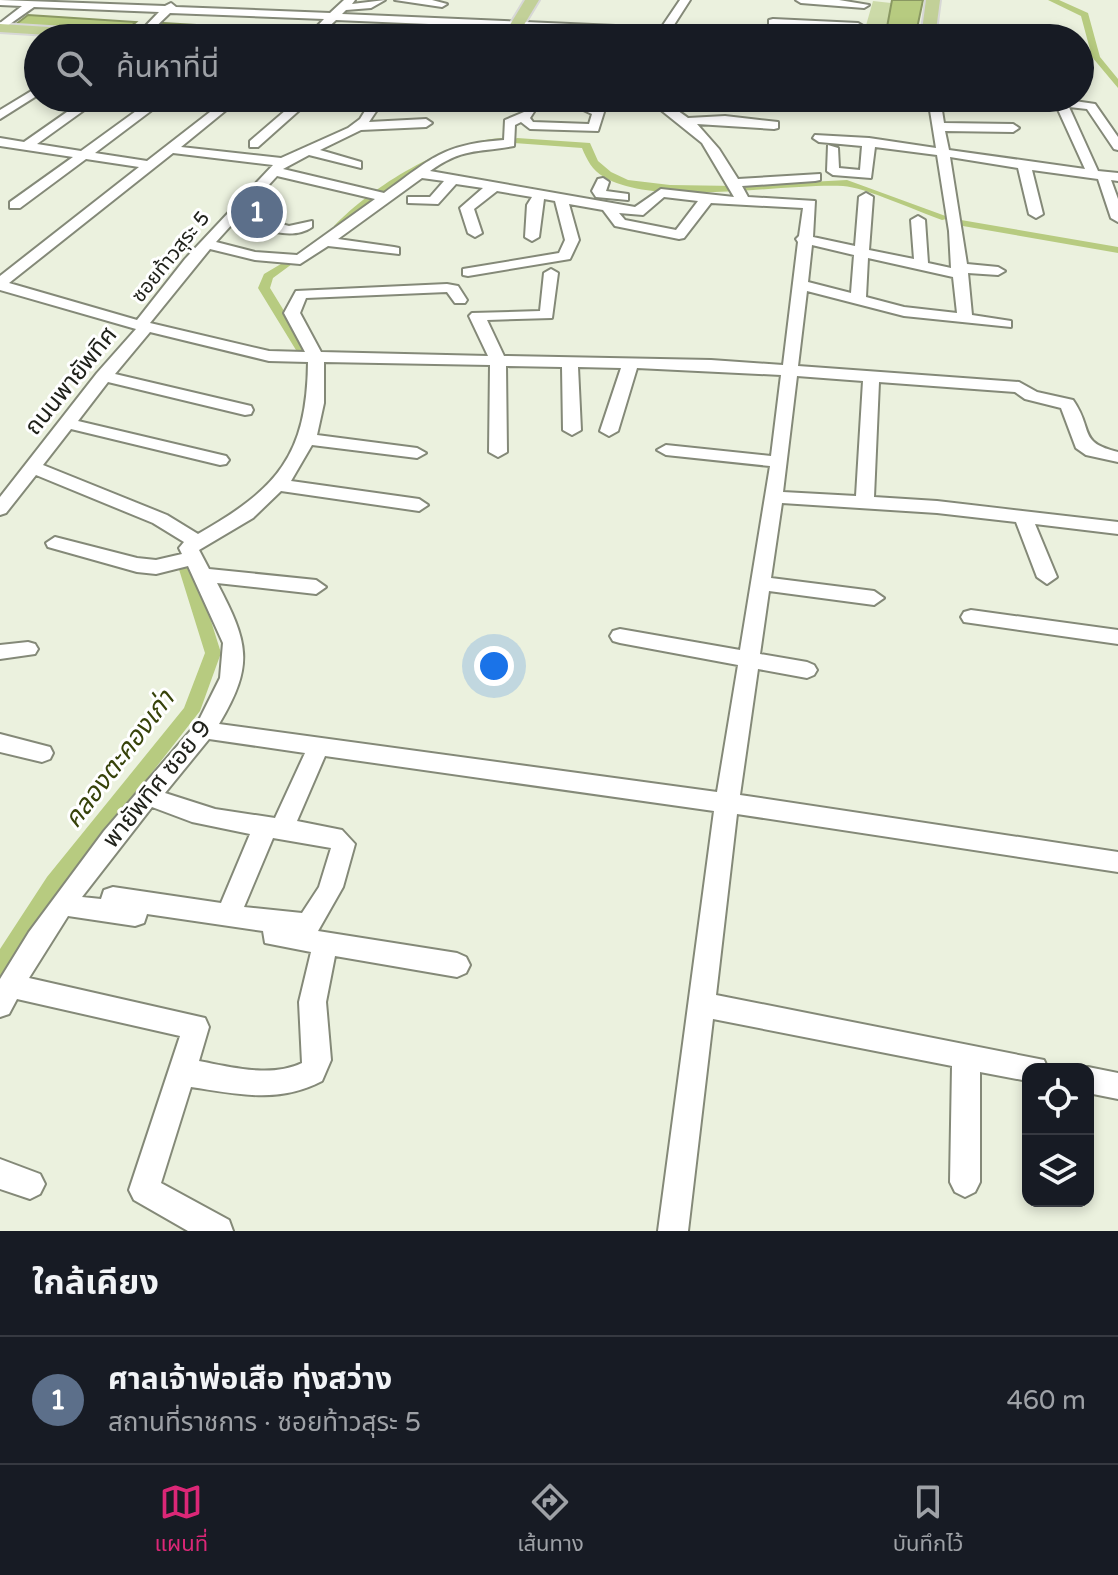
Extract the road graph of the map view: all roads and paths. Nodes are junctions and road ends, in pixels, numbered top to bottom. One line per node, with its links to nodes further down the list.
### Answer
1 (177, 0): 13 (street)
2 (260, 0): 14 (street)
3 (380, 0): 11 (street)
4 (400, 0): 12 (street)
5 (532, 0): 20 (main road)
6 (685, 0): 21 (street)
7 (801, 0): 10 (street)
8 (0, 2): 9 (street)
9 (34, 2): 13 (street); 24 (street)
10 (865, 2): 23 (street)
11 (346, 4): 15 (street)
12 (442, 4)
13 (167, 10): 14 (street); 17 (street)
14 (256, 15): 15 (street)
15 (332, 19): 18 (street); 19 (street)
16 (773, 22): 22 (street)
17 (152, 24)
18 (326, 24)
19 (486, 24)
20 (518, 24)
21 (669, 24)
22 (816, 24)
23 (859, 24)
24 (0, 28): 25 (main road)
25 (24, 30)
26 (0, 35): 27 (main road)
27 (24, 37)
28 (24, 99): 40 (street)
29 (1094, 110): 53 (street)
30 (75, 112): 52 (street)
31 (143, 112): 58 (street)
32 (217, 112): 55 (street, ถนนพายัพทิศ)
33 (291, 112): 51 (street)
34 (369, 112): 45 (street)
35 (530, 112): 41 (street)
36 (598, 112): 41 (street)
37 (675, 112): 42 (street)
38 (937, 112): 46 (street)
39 (1066, 112): 64 (street)
40 (0, 115)
41 (523, 117): 65 (street)
42 (689, 121): 44 (street); 71 (street)
43 (426, 123): 45 (street)
44 (774, 125)
45 (359, 126): 56 (street, ซอยท้าวสุระ 5)
46 (940, 127): 47 (street); 57 (street)
47 (1013, 128)
48 (819, 138): 50 (street)
49 (0, 142): 52 (street)
50 (869, 142): 54 (street); 57 (street)
51 (254, 144)
52 (26, 146): 58 (street)
53 (1118, 146)
54 (832, 148)
55 (168, 149): 60 (street, ถนนพายัพทิศ); 63 (street)
56 (306, 150): 61 (street); 63 (street, ซอยท้าวสุระ 5)
57 (945, 154): 62 (street); 94 (street)
58 (85, 155): 60 (street); 79 (street)
59 (1118, 164): 64 (street)
60 (149, 165): 98 (street, ถนนพายัพทิศ)
61 (357, 165)
62 (1024, 165): 64 (street); 81 (street)
63 (278, 166): 73 (street); 82 (street, ซอยท้าวสุระ 5)
64 (1095, 171): 67 (street); 83 (street)
65 (418, 173): 68 (street); 73 (street)
66 (815, 177): 71 (street)
67 (1118, 177)
68 (453, 179): 70 (street); 77 (street)
69 (603, 182): 78 (street)
70 (492, 188): 72 (street); 86 (street)
71 (738, 191): 76 (street); 88 (street)
72 (540, 194): 74 (street); 87 (street)
73 (384, 197): 89 (street)
74 (560, 197): 80 (street); 96 (street)
75 (866, 197): 92 (street)
76 (707, 199): 78 (street); 80 (street)
77 (413, 200)
78 (653, 200): 80 (street)
79 (15, 205)
80 (608, 207)
81 (1036, 214)
82 (231, 216): 85 (street); 90 (street, ซอยท้าวสุระ 5)
83 (1118, 218)
84 (918, 220): 93 (street)
85 (307, 224)
86 (475, 233)
87 (532, 237)
88 (803, 239): 92 (street); 99 (street)
89 (327, 242): 90 (street); 91 (street)
90 (206, 244): 104 (street, ซอยท้าวสุระ 5)
91 (394, 251)
92 (862, 251): 93 (street); 100 (street)
93 (921, 265): 94 (street)
94 (958, 271): 95 (street); 102 (street)
95 (998, 271)
96 (468, 272)
97 (551, 273): 106 (street)
98 (0, 284): 104 (street, ถนนพายัพทิศ)
99 (798, 284): 100 (street); 109 (street)
100 (858, 298): 102 (street)
101 (460, 300): 105 (street)
102 (965, 319): 103 (street)
103 (1006, 324)
104 (144, 326): 105 (street); 111 (street, ถนนพายัพทิศ)
105 (316, 357): 106 (street); 116 (street)
106 (498, 360): 107 (street); 118 (street)
107 (570, 362): 108 (street); 114 (street)
108 (631, 363): 109 (street); 115 (street)
109 (791, 370): 110 (street); 122 (street)
110 (871, 375): 120 (street); 126 (street)
111 (103, 376): 112 (street); 113 (street, ถนนพายัพทิศ)
112 (245, 410)
113 (67, 423): 121 (street); 123 (street, ถนนพายัพทิศ)
114 (572, 430)
115 (609, 431)
116 (307, 439): 119 (street); 124 (street)
117 (666, 450): 122 (street)
118 (498, 452)
119 (417, 453)
120 (1118, 457)
121 (220, 460)
122 (779, 462): 125 (street)
123 (32, 467): 128 (street, ถนนพายัพทิศ); 132 (street)
124 (278, 485): 127 (street); 132 (street)
125 (773, 497): 126 (street); 134 (street)
126 (865, 502): 129 (street)
127 (419, 505)
128 (0, 509)
129 (1023, 517): 130 (street); 133 (street)
130 (1118, 528)
131 (55, 543): 132 (street)
132 (195, 556): 135 (street); 144 (street, พายัพทิศ ซอย 9)
133 (1047, 577)
134 (760, 583): 136 (street); 142 (street)
135 (316, 587)
136 (874, 598)
137 (971, 617): 139 (street)
138 (620, 636): 142 (street)
139 (1118, 637)
140 (28, 649): 141 (street)
141 (0, 652)
142 (749, 658): 143 (street); 149 (street)
143 (807, 670)
144 (205, 730): 146 (street); 148 (street, พายัพทิศ ซอย 9)
145 (0, 743): 147 (street)
146 (319, 745): 149 (street); 150 (street)
147 (42, 753)
148 (148, 795): 150 (street); 154 (street, พายัพทิศ ซอย 9)
149 (726, 807): 151 (street); 152 (street); 159 (street)
150 (274, 826): 155 (street); 155 (street)
151 (1118, 862)
152 (1118, 872)
153 (113, 898): 155 (street)
154 (64, 905): 156 (street); 158 (street, พายัพทิศ ซอย 9)
155 (229, 914)
156 (326, 944): 157 (street); 162 (street)
157 (457, 965)
158 (5, 996): 162 (street)
159 (702, 1005): 160 (street); 169 (street)
160 (966, 1055): 161 (street); 166 (street)
161 (1022, 1067)
162 (182, 1072): 168 (street)
163 (1094, 1081): 164 (street)
164 (1118, 1086)
165 (0, 1174): 167 (street)
166 (965, 1182)
167 (30, 1184)
168 (218, 1231)
169 (673, 1231)

